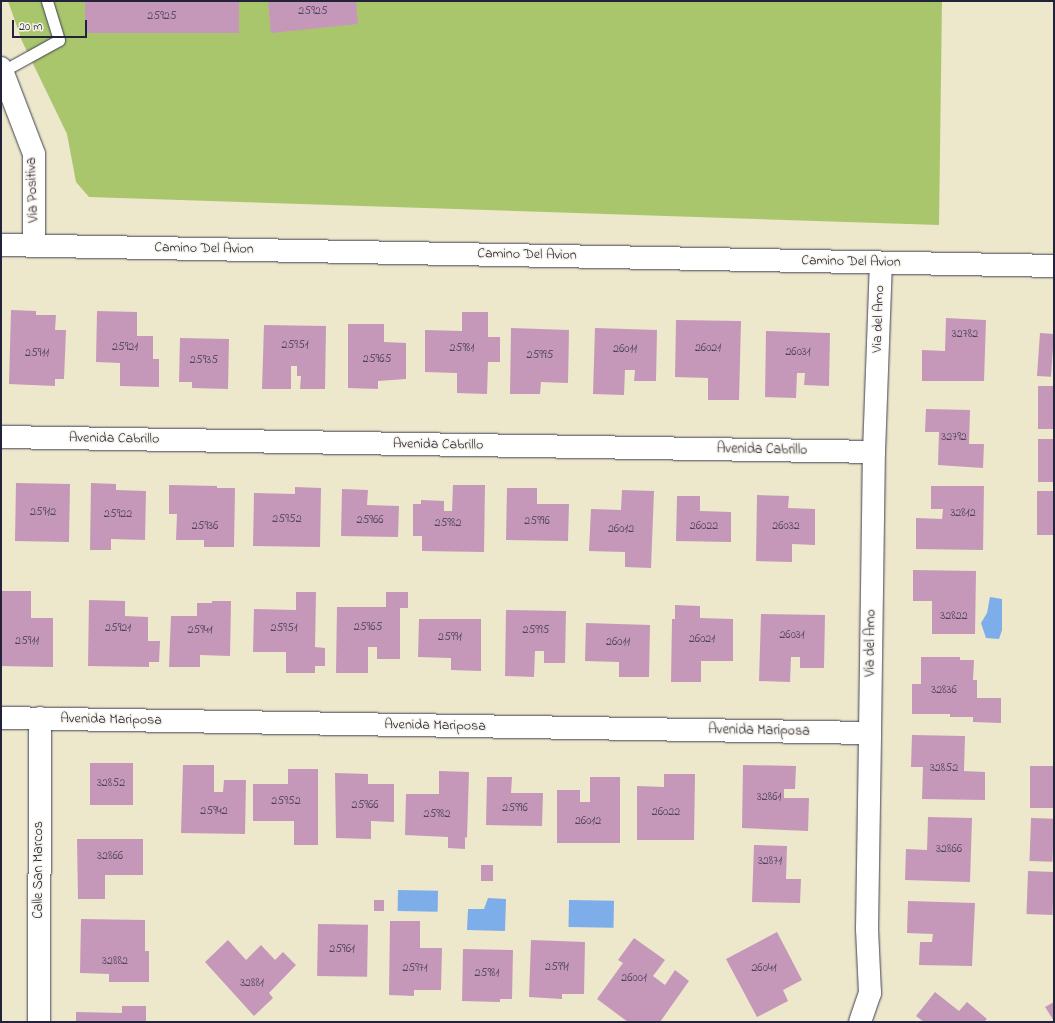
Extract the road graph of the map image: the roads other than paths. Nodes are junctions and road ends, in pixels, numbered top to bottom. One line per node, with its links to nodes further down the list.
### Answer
1 (47, 1): 2 (lane)
2 (2, 71): 4 (street, Via Positiva)
3 (1, 245): 4 (street, Camino Del Avion)
4 (34, 245): 5 (street, Camino Del Avion)
5 (881, 263): 6 (street, Camino Del Avion); 8 (street, Via del Amo)
6 (1054, 266)
7 (1, 437): 8 (street, Avenida Cabrillo)
8 (874, 452): 11 (street, Via del Amo)
9 (1, 718): 10 (street, Avenida Mariposa)
10 (40, 718): 11 (street, Avenida Mariposa); 12 (street, Calle San Marcos)
11 (870, 733): 13 (street, Via del Amo)
12 (39, 1022)
13 (860, 1022)

